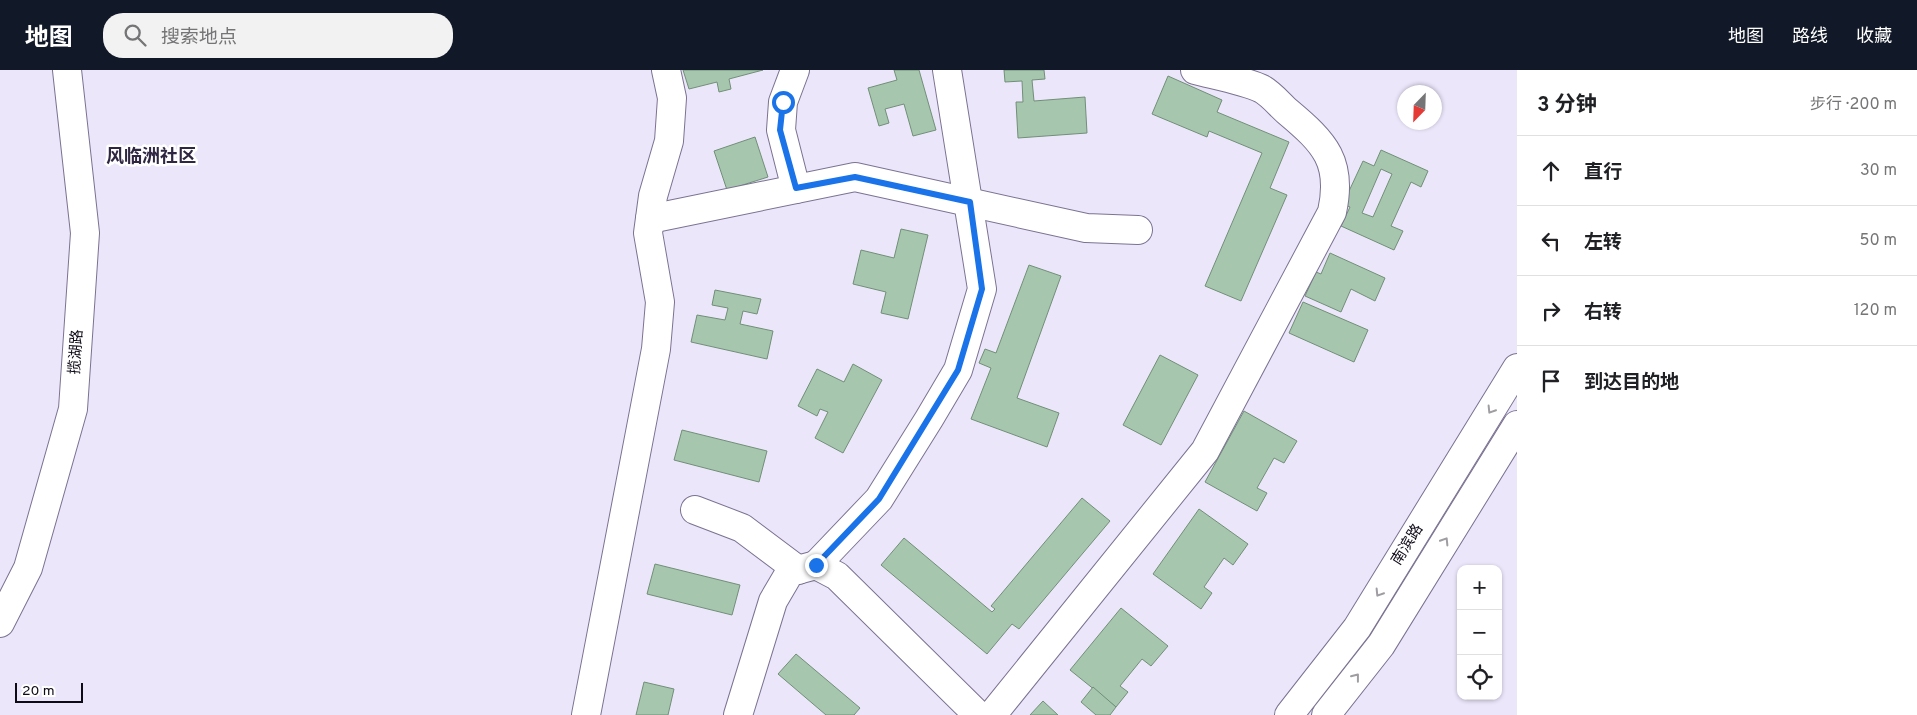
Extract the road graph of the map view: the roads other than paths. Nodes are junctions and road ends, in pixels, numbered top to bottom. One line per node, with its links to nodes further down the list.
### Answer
1 (67, 70): 14 (street, 揽湖路)
2 (666, 70): 8 (street)
3 (795, 70): 6 (street)
4 (947, 70): 7 (street)
5 (1195, 70): 18 (street)
6 (796, 188): 7 (street); 8 (street)
7 (970, 202): 9 (street); 13 (street)
8 (650, 218): 15 (street)
9 (1138, 230)
10 (1517, 368): 19 (street, 南滨路, one-way to 19)
11 (1517, 425): 20 (street, 南滨路, one-way to 11)
12 (695, 510): 13 (street)
13 (807, 568): 16 (street); 17 (street)
14 (0, 623)
15 (586, 715)
16 (738, 715)
17 (978, 715)
18 (992, 715)
19 (1289, 715)
20 (1326, 715)

